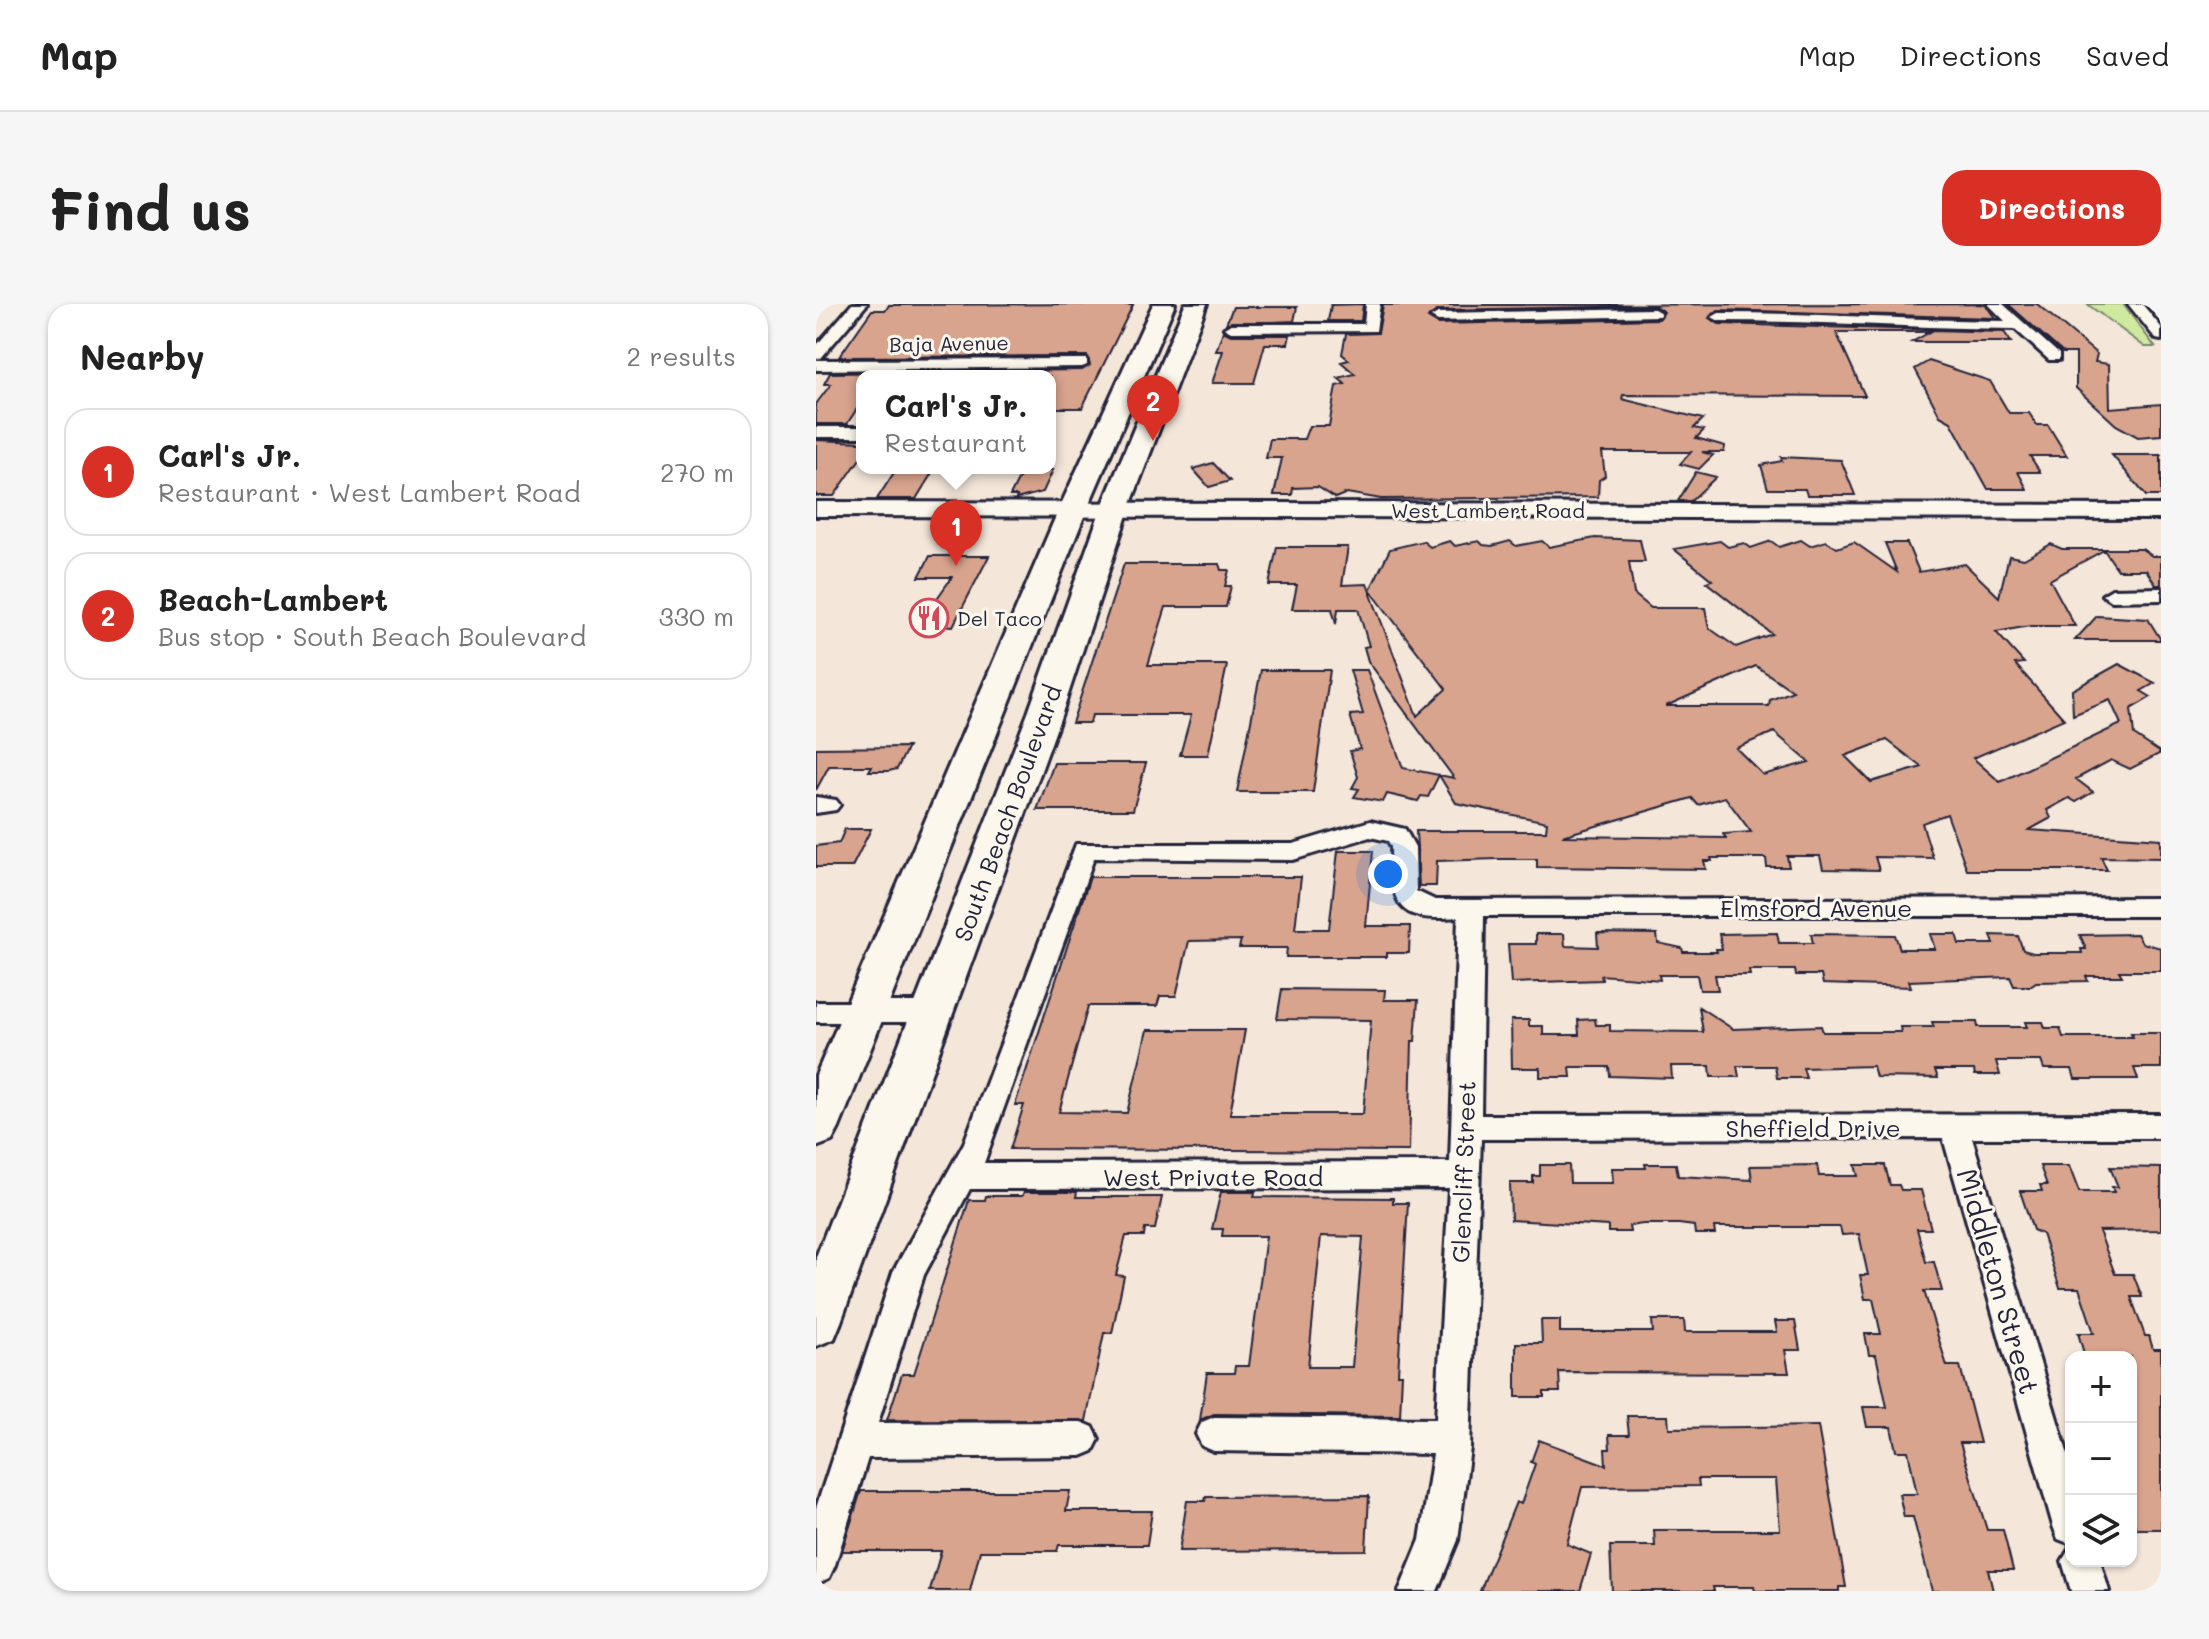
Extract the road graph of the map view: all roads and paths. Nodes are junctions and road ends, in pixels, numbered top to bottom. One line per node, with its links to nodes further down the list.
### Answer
1 (860, 304): 18 (street)
2 (1164, 304): 26 (main road, South Beach Boulevard)
3 (1196, 304): 27 (main road, South Beach Boulevard)
4 (1373, 304): 15 (street)
5 (1881, 304): 13 (street)
6 (1995, 304): 14 (street)
7 (2135, 304): 17 (street)
8 (1653, 309): 9 (street); 16 (street)
9 (1481, 310): 11 (street)
10 (1773, 310): 12 (street); 13 (street)
11 (1438, 317)
12 (1719, 317)
13 (1891, 324): 14 (street)
14 (2018, 325): 19 (street)
15 (1231, 328)
16 (1660, 333)
17 (2161, 336)
18 (816, 355)
19 (2054, 357)
20 (1082, 362): 21 (street, Baja Avenue)
21 (816, 365)
22 (816, 432): 23 (street)
23 (856, 432)
24 (816, 509): 26 (main road, West Lambert Road)
25 (2161, 512): 27 (main road, West Lambert Road)
26 (1070, 516): 27 (main road, West Lambert Road); 28 (main road, West Lambert Road); 34 (main road, South Beach Boulevard)
27 (1112, 517): 29 (main road, West Lambert Road); 36 (main road, South Beach Boulevard)
28 (816, 523)
29 (2161, 526)
30 (2161, 594): 31 (street)
31 (2112, 595)
32 (1471, 907): 33 (street, Elmsford Avenue); 38 (street, Glencliff Street); 42 (street, Elmsford Avenue)
33 (2161, 907)
34 (865, 1011): 35 (street); 36 (street); 40 (main road, South Beach Boulevard)
35 (816, 1012)
36 (934, 1012): 43 (main road, South Beach Boulevard)
37 (2161, 1126): 39 (street, Sheffield Drive)
38 (1464, 1127): 39 (street, Sheffield Drive); 41 (street, Glencliff Street)
39 (1954, 1127): 48 (street, Middleton Street)
40 (816, 1128)
41 (1465, 1175): 42 (street, West Private Road); 45 (street, Glencliff Street)
42 (962, 1176): 47 (street)
43 (816, 1322)
44 (1214, 1434): 45 (street)
45 (1452, 1437): 51 (street, Glencliff Street)
46 (1081, 1439): 47 (street)
47 (856, 1441): 49 (street)
48 (2065, 1506)
49 (816, 1565)
50 (2083, 1567): 52 (street)
51 (1418, 1591)
52 (2090, 1591)

